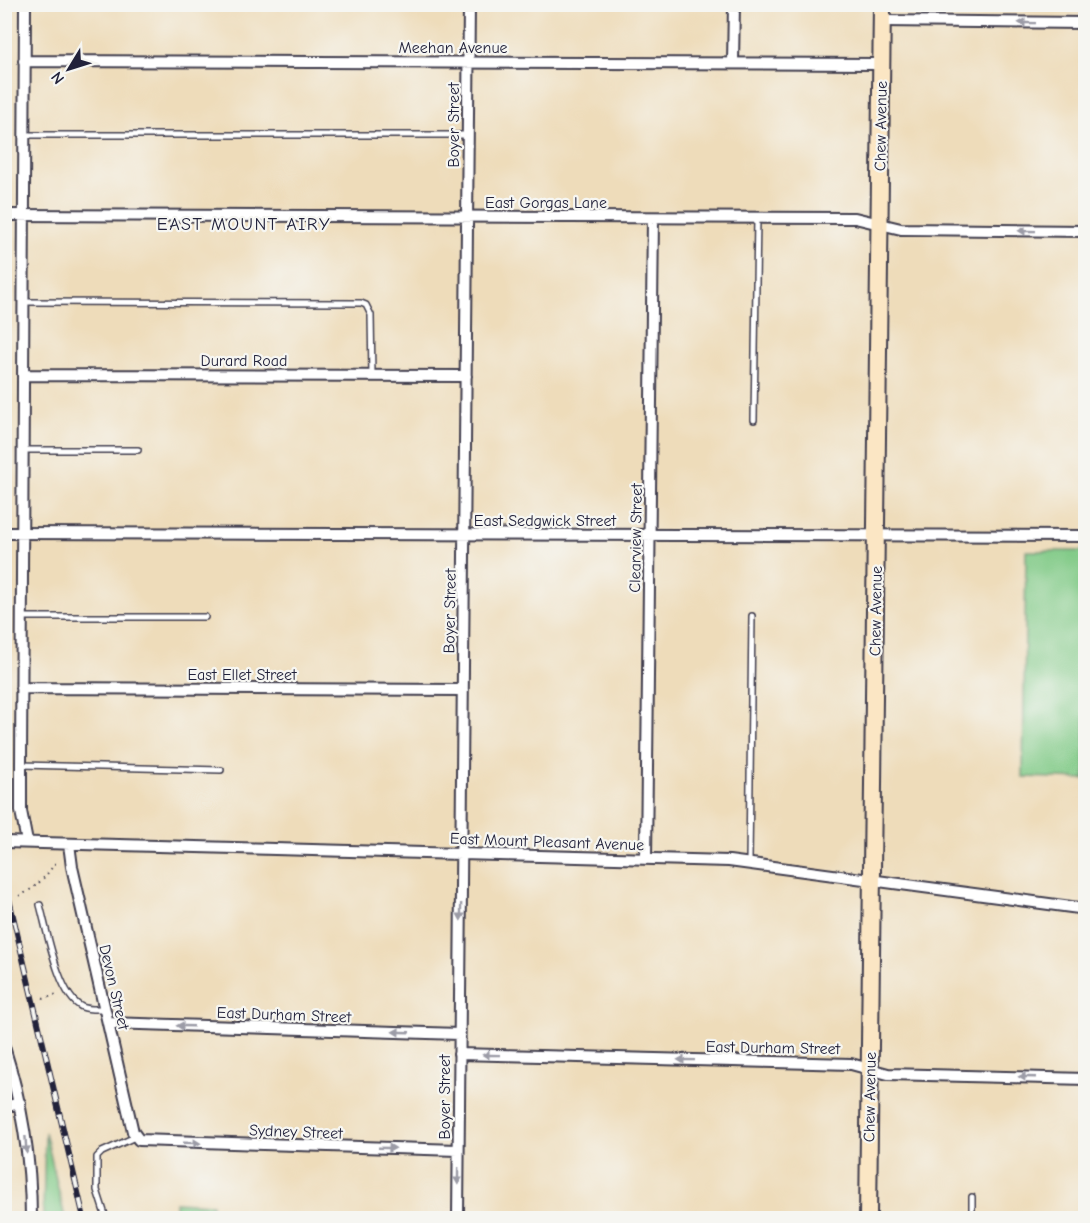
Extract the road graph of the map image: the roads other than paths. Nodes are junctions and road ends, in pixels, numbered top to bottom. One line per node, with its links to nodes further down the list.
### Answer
1 (25, 4): 6 (street)
2 (469, 4): 7 (street, Boyer Street)
3 (734, 4): 8 (street)
4 (882, 13): 5 (street, one-way to 4); 9 (street, Chew Avenue)
5 (1086, 23)
6 (24, 61): 7 (street, Meehan Avenue); 10 (street)
7 (469, 62): 8 (street, Meehan Avenue); 11 (street, Boyer Street)
8 (733, 63): 9 (street, Meehan Avenue)
9 (881, 64): 17 (street, Chew Avenue)
10 (24, 135): 11 (lane); 13 (street)
11 (468, 135): 14 (street, Boyer Street)
12 (4, 215): 13 (street, East Gorgas Lane)
13 (24, 216): 14 (street, East Gorgas Lane); 19 (street)
14 (468, 217): 15 (street, East Gorgas Lane); 22 (street, Boyer Street)
15 (653, 218): 16 (street, East Gorgas Lane); 29 (street, Clearview Street)
16 (757, 218): 17 (street, East Gorgas Lane); 23 (lane)
17 (879, 224): 18 (street, East Gorgas Lane, one-way to 17); 30 (street, Chew Avenue)
18 (1086, 231)
19 (23, 302): 20 (street); 21 (lane)
20 (23, 375): 21 (street, Durard Road); 24 (street)
21 (372, 375): 22 (street, Durard Road)
22 (466, 376): 28 (street, Boyer Street)
23 (754, 420)
24 (22, 450): 25 (lane); 27 (street)
25 (138, 450)
26 (4, 533): 27 (street, East Sedgwick Street)
27 (22, 533): 28 (street, East Sedgwick Street); 33 (street)
28 (465, 534): 29 (street, East Sedgwick Street); 36 (street, Boyer Street)
29 (650, 535): 30 (street, East Sedgwick Street); 43 (street, Clearview Street)
30 (876, 535): 31 (street, East Sedgwick Street); 45 (street, Chew Avenue)
31 (1086, 536)
32 (752, 616): 44 (lane)
33 (21, 617): 34 (lane); 35 (street)
34 (205, 617)
35 (21, 688): 36 (street, East Ellet Street); 37 (street)
36 (463, 690): 42 (street, Boyer Street)
37 (21, 765): 38 (lane); 40 (street)
38 (221, 770)
39 (4, 842): 40 (street, East Mount Pleasant Avenue)
40 (27, 842): 41 (street, East Mount Pleasant Avenue)
41 (69, 844): 42 (street, East Mount Pleasant Avenue); 48 (street, Devon Street)
42 (461, 854): 43 (street, East Mount Pleasant Avenue); 50 (street, Boyer Street, one-way to 50)
43 (646, 859): 44 (street, East Mount Pleasant Avenue)
44 (749, 862): 45 (street, East Mount Pleasant Avenue)
45 (872, 879): 47 (street, East Mount Pleasant Avenue); 53 (street, Chew Avenue)
46 (40, 905): 48 (lane)
47 (1086, 909)
48 (105, 1009): 49 (street, Devon Street)
49 (108, 1023): 50 (street, East Durham Street, one-way to 49); 57 (street, Devon Street)
50 (459, 1034): 52 (street, Boyer Street)
51 (4, 1047): 55 (street)
52 (459, 1054): 53 (street, East Durham Street, one-way to 52); 58 (street, Boyer Street)
53 (870, 1069): 54 (street, East Durham Street, one-way to 53); 63 (street, Chew Avenue)
54 (1086, 1079)
55 (20, 1104): 56 (street); 60 (street, one-way to 60)
56 (4, 1107)
57 (135, 1137): 58 (street, Sydney Street, one-way to 58); 61 (lane)
58 (458, 1150): 62 (street, Boyer Street, one-way to 62)
59 (972, 1197): 64 (lane)
60 (31, 1218)
61 (106, 1218)
62 (458, 1218)
63 (868, 1218)
64 (972, 1218)

